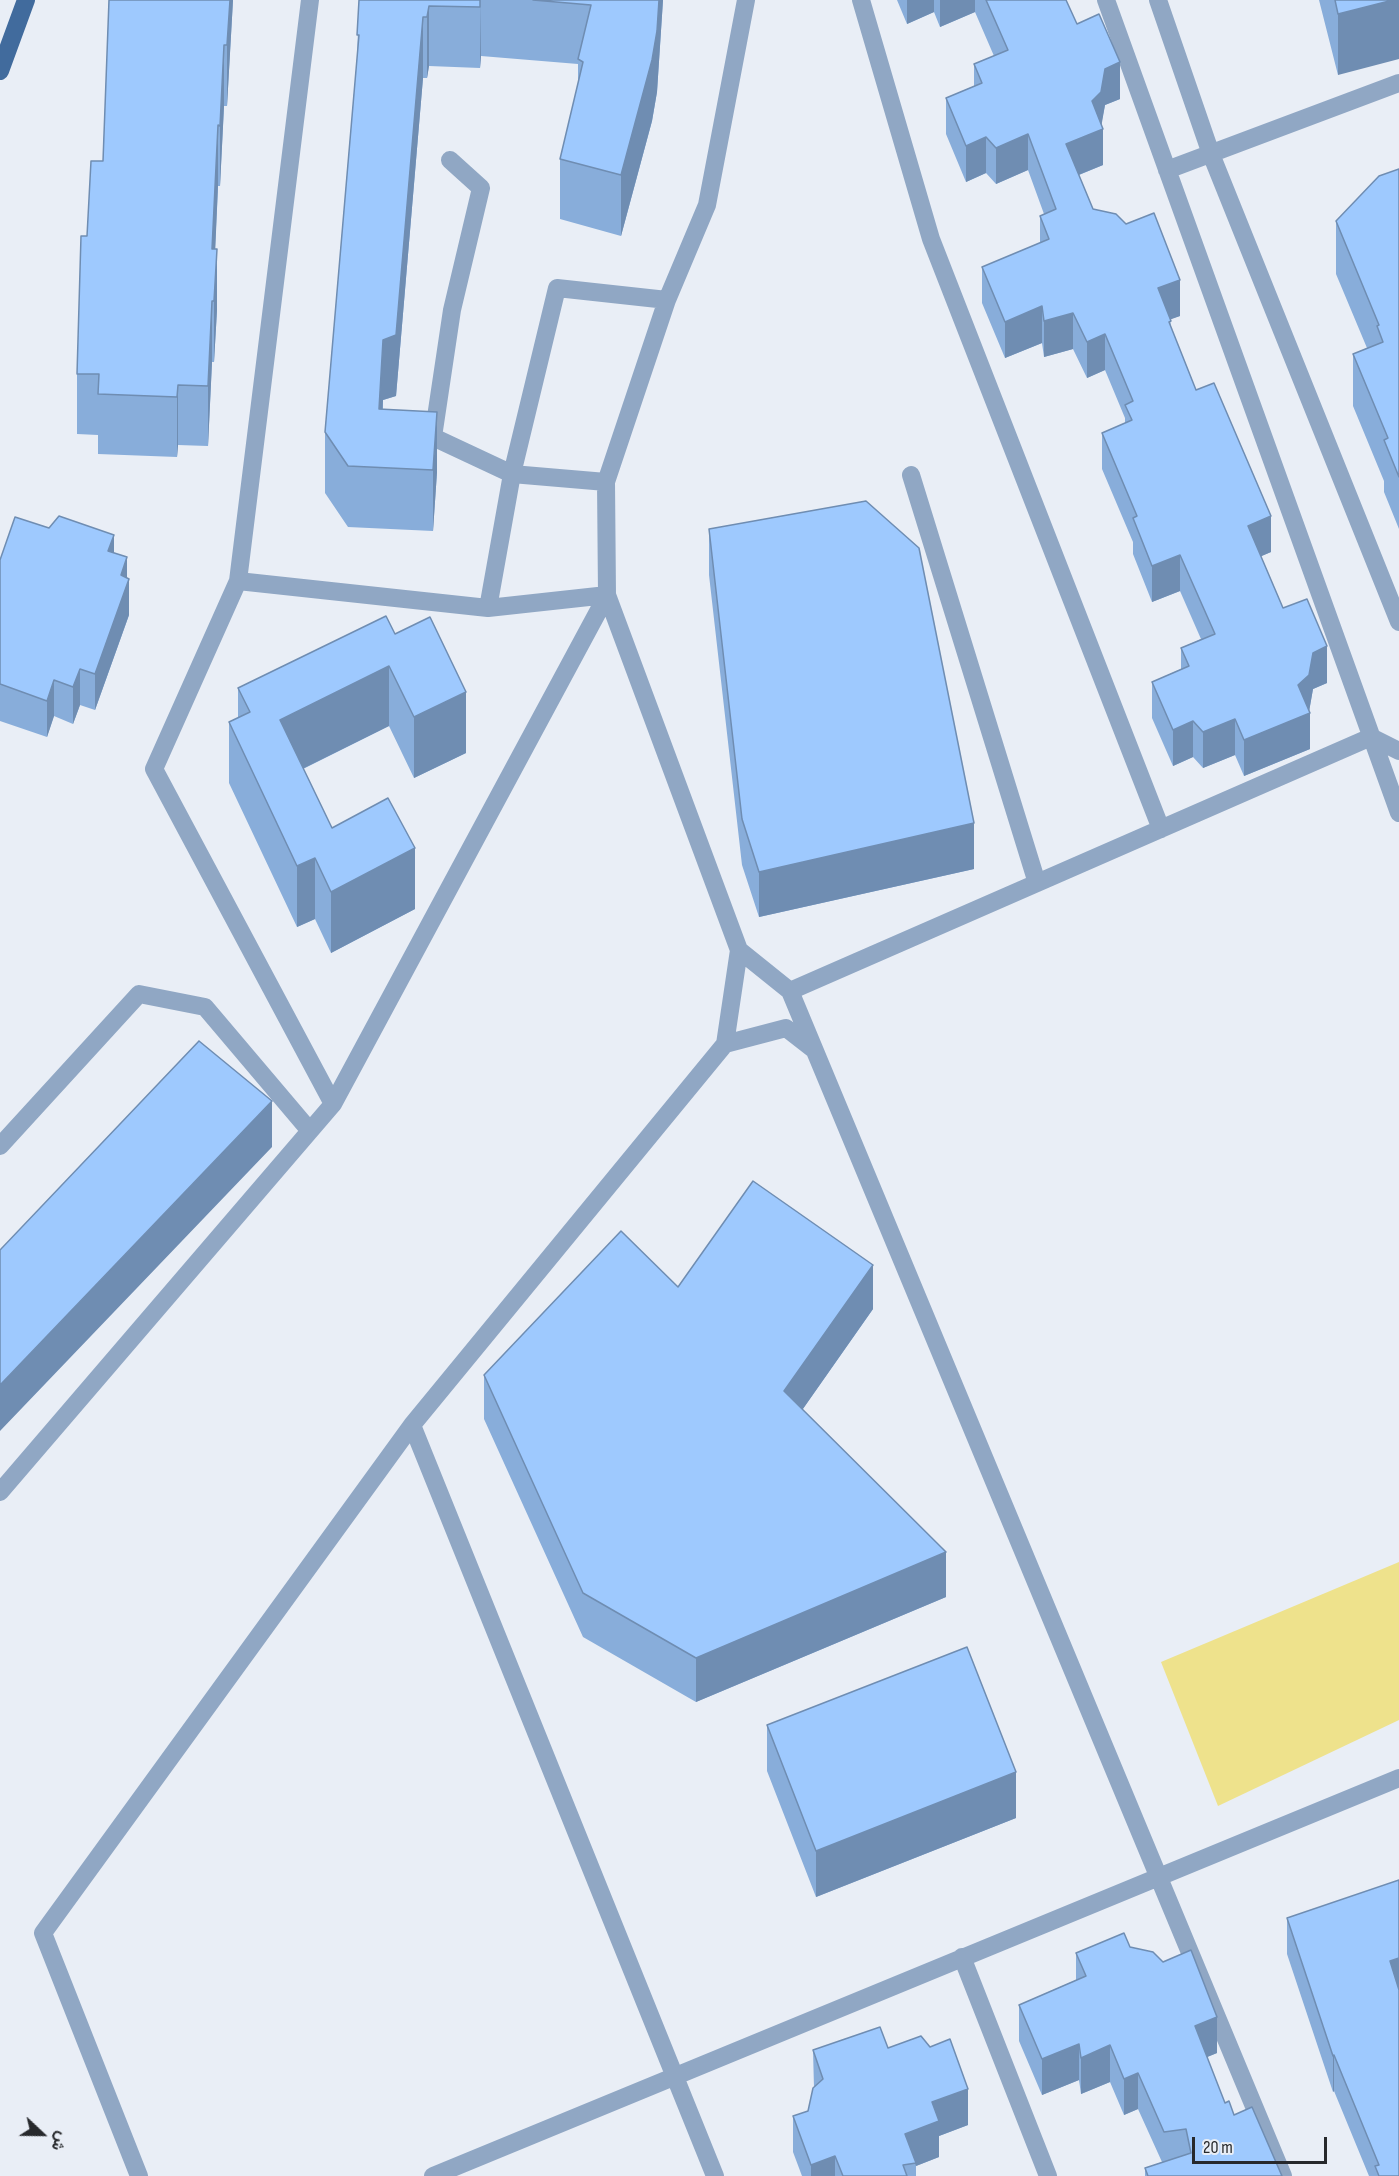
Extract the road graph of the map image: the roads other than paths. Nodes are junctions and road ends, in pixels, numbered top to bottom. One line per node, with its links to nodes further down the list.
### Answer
1 (26, 0): 7 (main road)
2 (310, 0): 16 (street)
3 (746, 0): 12 (street)
4 (861, 0): 23 (street)
5 (1106, 0): 11 (street)
6 (1158, 0): 9 (street)
7 (0, 71)
8 (1399, 83): 9 (street)
9 (1211, 154): 11 (street); 19 (street)
10 (450, 160): 13 (street)
11 (1167, 170): 20 (street)
12 (667, 300): 13 (street); 15 (street)
13 (512, 474): 15 (street); 18 (street)
14 (911, 475): 24 (street)
15 (606, 483): 17 (street)
16 (238, 581): 18 (street); 29 (street)
17 (607, 595): 18 (street); 25 (street); 29 (street)
18 (488, 608)
19 (1399, 622)
20 (1371, 737): 21 (street); 22 (street); 23 (street)
21 (1399, 751)
22 (1399, 813)
23 (1161, 828): 24 (street)
24 (1037, 883): 26 (street)
25 (739, 950): 26 (street); 27 (street)
26 (790, 991): 28 (street)
27 (724, 1044): 28 (street); 32 (street)
28 (814, 1050): 35 (street)
29 (333, 1104): 30 (street)
30 (310, 1131): 31 (street); 33 (street)
31 (0, 1146)
32 (412, 1425): 37 (street); 38 (street)
33 (0, 1492)
34 (1399, 1778): 35 (street)
35 (1158, 1877): 36 (street); 42 (street)
36 (962, 1957): 37 (street); 41 (street)
37 (675, 2076): 39 (street); 40 (street)
38 (139, 2176)
39 (433, 2176)
40 (715, 2176)
41 (1048, 2176)
42 (1283, 2176)

